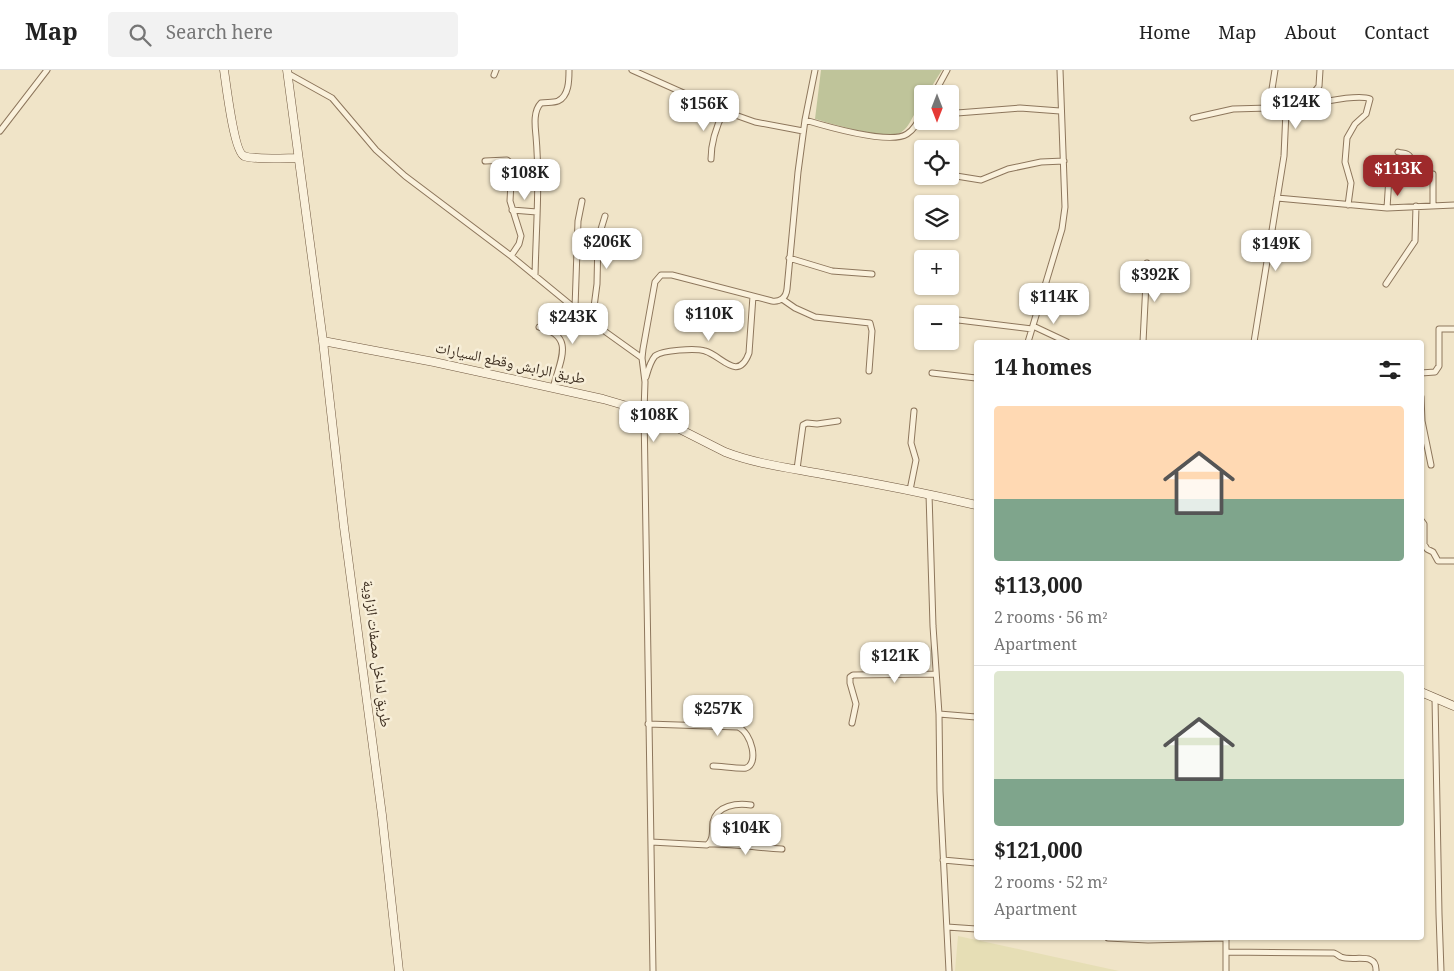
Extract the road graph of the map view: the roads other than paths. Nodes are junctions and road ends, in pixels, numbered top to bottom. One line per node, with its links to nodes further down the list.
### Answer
1 (47, 70): 22 (street)
2 (224, 70): 25 (main road)
3 (569, 70): 39 (street)
4 (632, 70): 11 (street)
5 (815, 70): 20 (street)
6 (947, 70): 12 (street)
7 (1060, 70): 16 (street)
8 (1275, 70): 14 (street)
9 (1320, 70): 13 (street)
10 (287, 71): 25 (main road, طريق لداخل مصفات الزاوية); 41 (street)
11 (646, 73): 15 (street)
12 (939, 85)
13 (1303, 106): 17 (street); 33 (street)
14 (1270, 108): 17 (street); 19 (street)
15 (724, 111): 23 (street); 26 (street)
16 (1060, 111): 18 (street); 28 (street)
17 (1286, 111): 31 (street)
18 (959, 113)
19 (1192, 118)
20 (805, 120): 21 (street); 23 (street)
21 (914, 128)
22 (0, 131)
23 (803, 131): 42 (street)
24 (1398, 152): 37 (street)
25 (298, 158): 59 (main road, طريق لداخل مصفات الزاوية)
26 (711, 159)
27 (485, 161): 38 (street)
28 (1064, 161): 30 (street); 53 (street)
29 (1434, 174): 34 (street)
30 (959, 177)
31 (1277, 198): 33 (street); 58 (street)
32 (582, 201): 49 (street)
33 (1348, 205): 37 (street)
34 (1433, 205): 35 (street); 36 (street)
35 (1454, 205)
36 (1416, 206): 37 (street); 46 (street)
37 (1387, 208)
38 (512, 210): 39 (street); 41 (street)
39 (537, 212): 45 (street)
40 (605, 216): 51 (street)
41 (511, 256): 45 (street)
42 (789, 258): 44 (street); 48 (street)
43 (1147, 263): 57 (street)
44 (872, 274)
45 (535, 276): 49 (street)
46 (1386, 284)
47 (753, 296): 48 (street); 60 (street); 65 (street)
48 (782, 299): 61 (street)
49 (575, 308): 51 (street)
50 (959, 320): 53 (street)
51 (592, 322): 60 (street)
52 (539, 327): 66 (street)
53 (1032, 328): 55 (street); 56 (street)
54 (1454, 330): 63 (street)
55 (1029, 340)
56 (1062, 340)
57 (1144, 340)
58 (1254, 340)
59 (323, 341): 66 (main road, طريق الرابش وقطع السيارات); 99 (main road, طريق لداخل مصفات الزاوية)
60 (642, 358): 65 (street)
61 (869, 371)
62 (932, 373): 64 (street)
63 (1424, 374)
64 (974, 378)
65 (645, 379): 68 (street)
66 (553, 388): 68 (main road, طريق الرابش وقطع السيارات)
67 (914, 411): 73 (street)
68 (644, 412): 72 (main road, طريق الرابش وقطع السيارات); 87 (street)
69 (838, 421): 72 (street)
70 (1424, 431): 71 (street)
71 (1431, 465)
72 (797, 469): 73 (main road, طريق الرابش وقطع السيارات)
73 (910, 490): 74 (main road, طريق الرابش وقطع السيارات)
74 (929, 494): 75 (main road, طريق الرابش وقطع السيارات); 80 (street)
75 (974, 505)
76 (1424, 524): 77 (street)
77 (1424, 544)
78 (1424, 544): 79 (street)
79 (1454, 561)
80 (936, 674): 84 (street); 86 (street)
81 (1424, 693): 82 (main road)
82 (1435, 698): 83 (main road); 104 (street)
83 (1454, 706)
84 (939, 714): 85 (street); 93 (street)
85 (974, 717)
86 (852, 723)
87 (648, 724): 88 (street); 90 (street)
88 (713, 766)
89 (751, 805): 91 (street)
90 (650, 842): 91 (street); 100 (street)
91 (709, 844): 92 (street)
92 (782, 849)
93 (943, 860): 94 (street); 95 (street)
94 (974, 863)
95 (947, 927): 96 (street); 101 (street)
96 (974, 929)
97 (1226, 940): 98 (street)
98 (1226, 952): 102 (street); 103 (street)
99 (399, 971)
100 (653, 971)
101 (949, 971)
102 (1226, 971)
103 (1376, 971)
104 (1442, 971)

